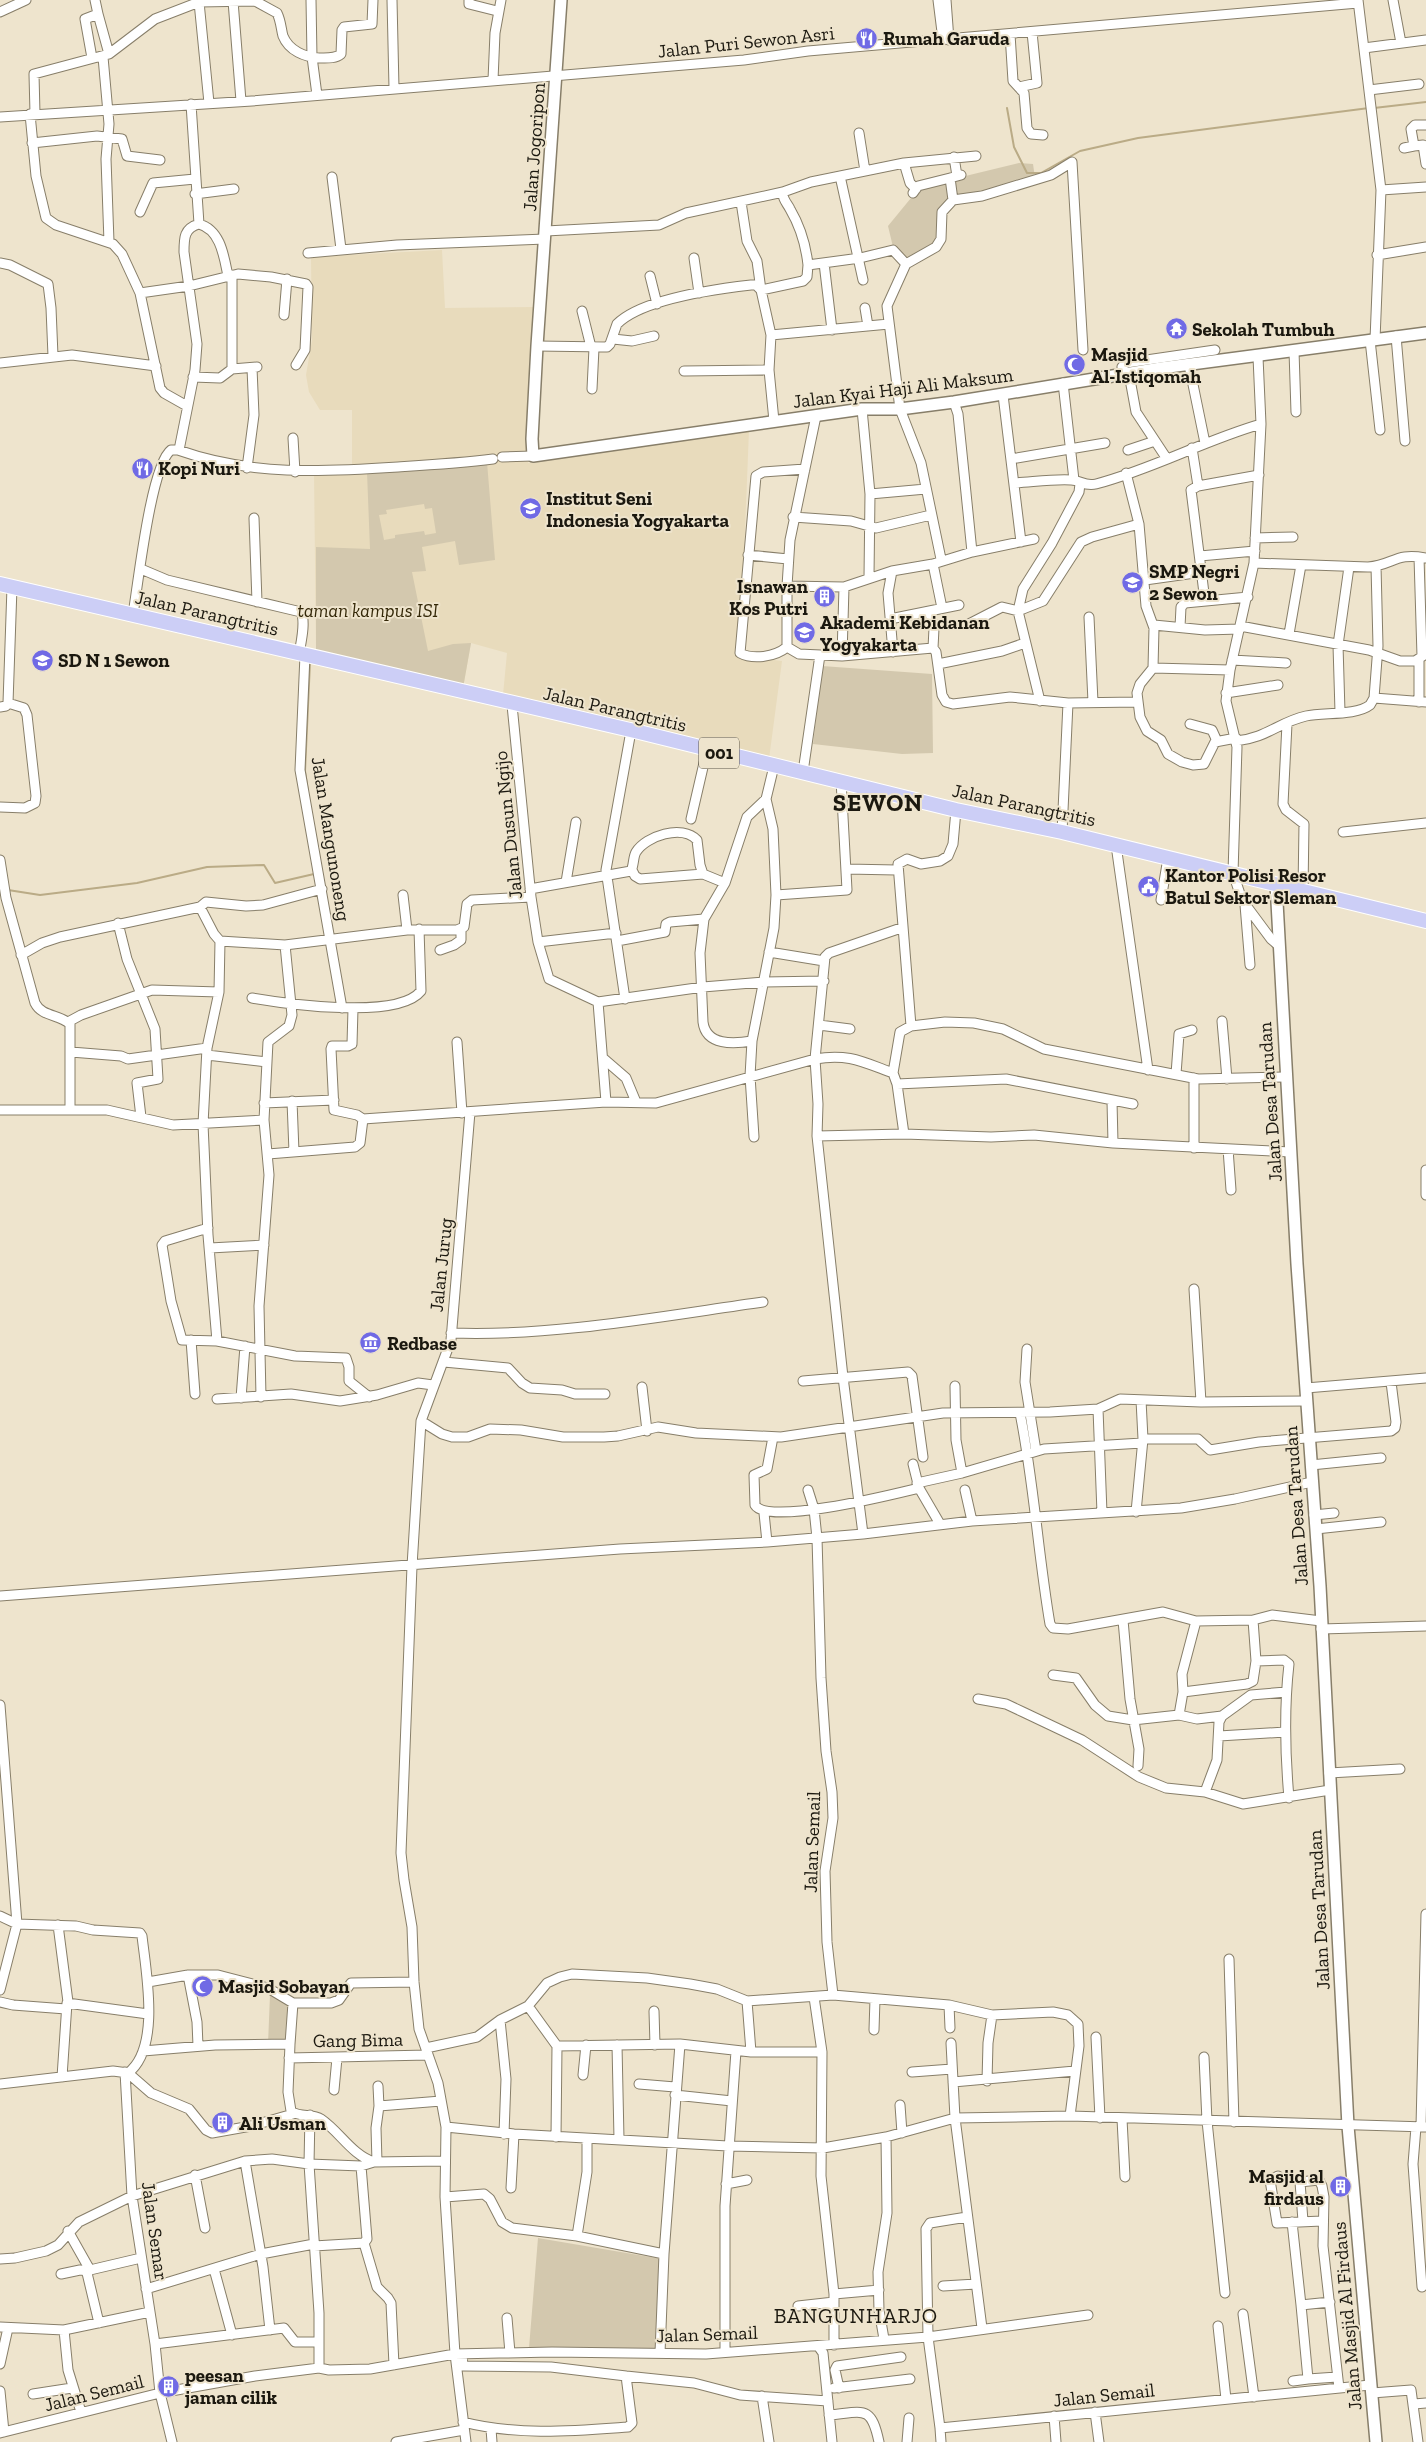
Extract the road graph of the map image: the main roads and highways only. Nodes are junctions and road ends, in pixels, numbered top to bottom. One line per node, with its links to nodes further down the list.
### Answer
1 (6, 585): 2 (main road, Jalan Parangtritis / 001)
2 (1426, 920)

